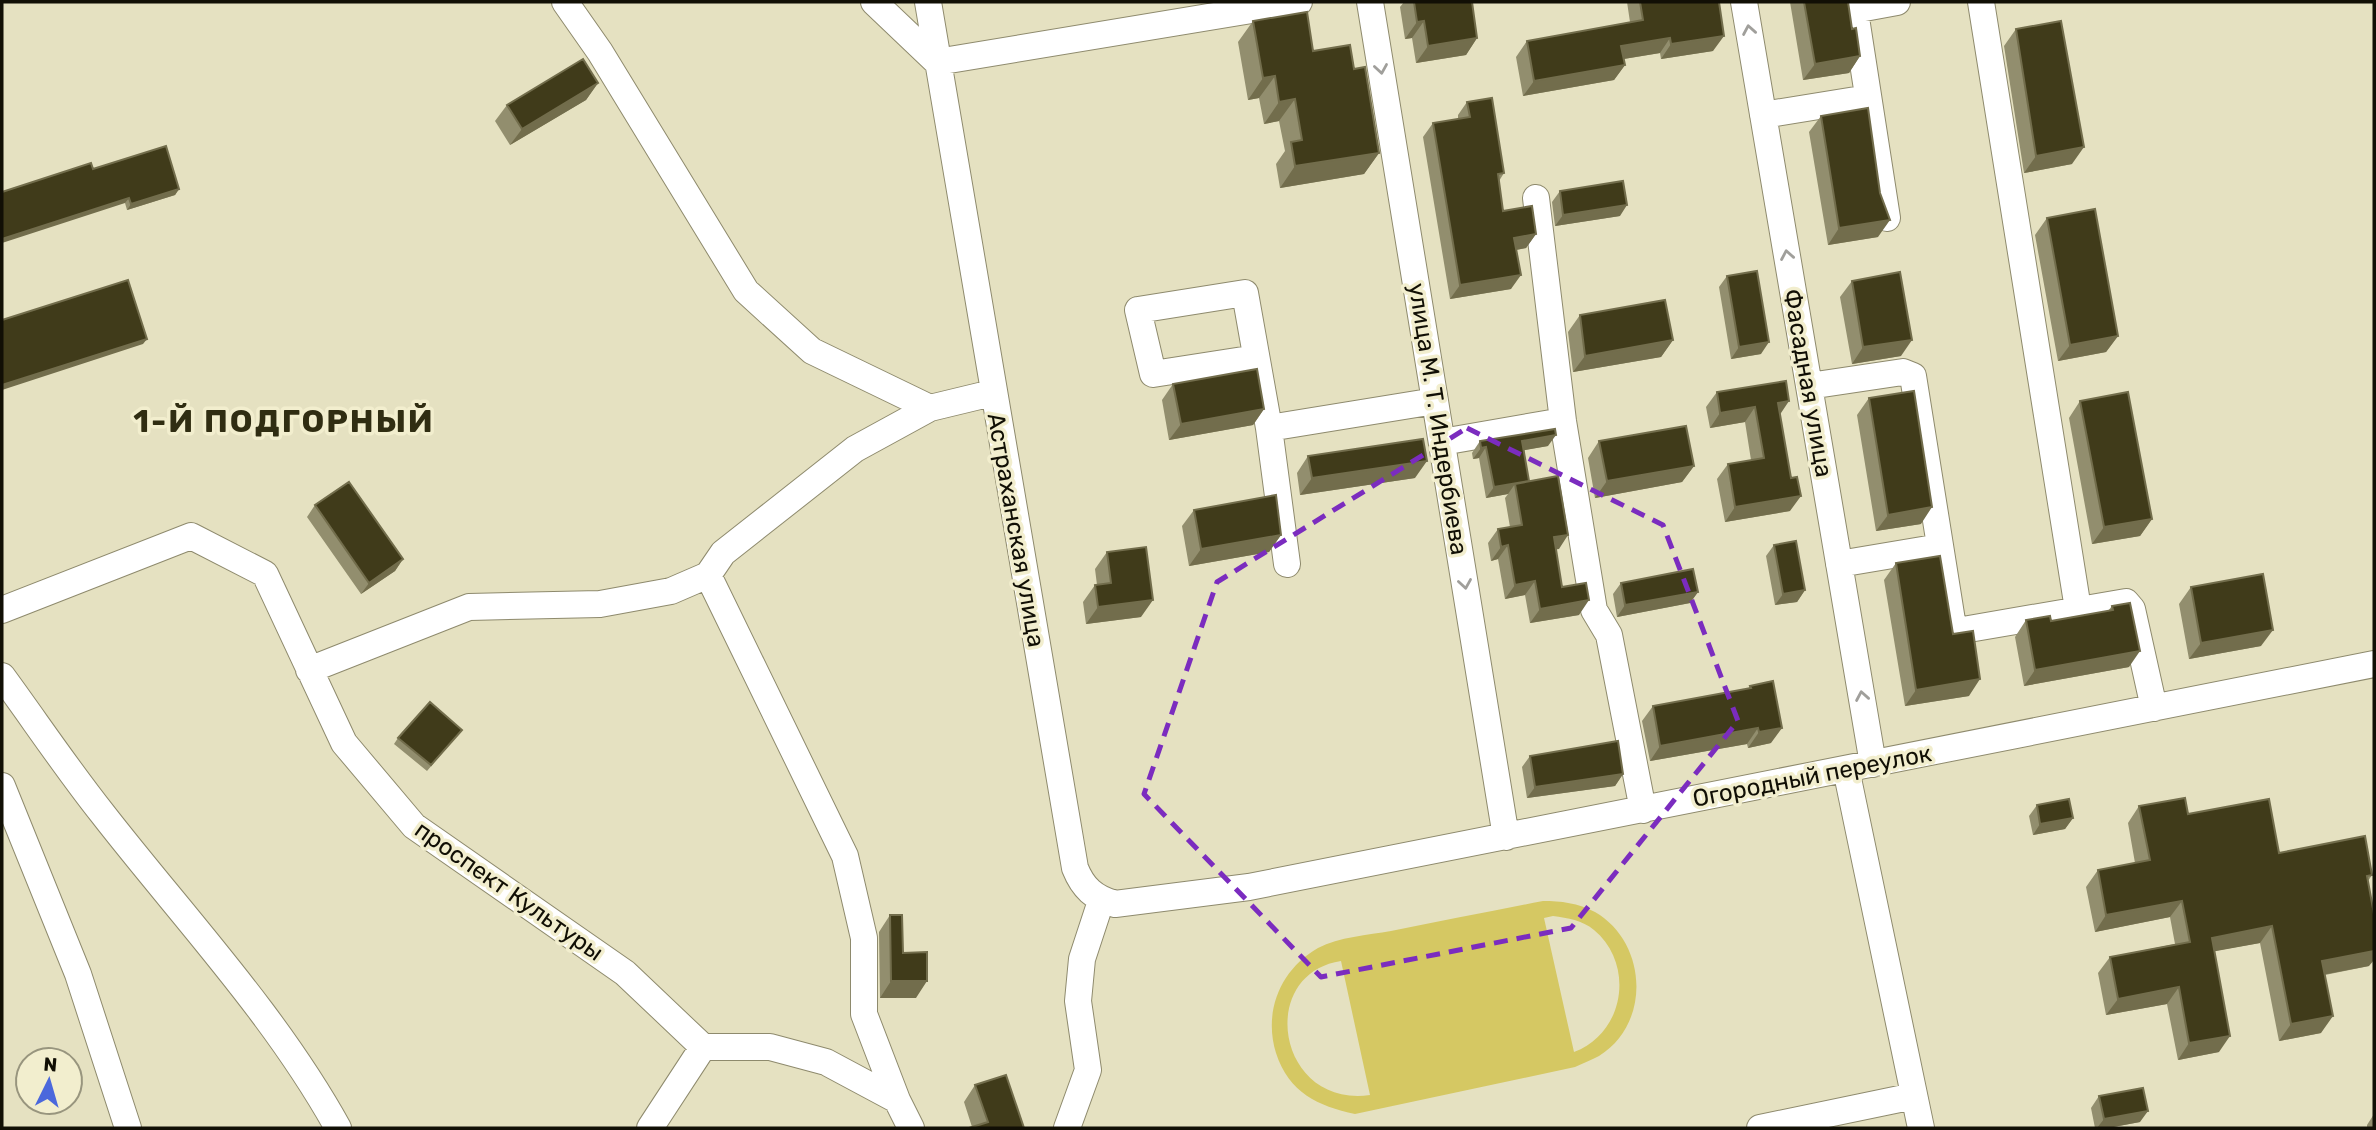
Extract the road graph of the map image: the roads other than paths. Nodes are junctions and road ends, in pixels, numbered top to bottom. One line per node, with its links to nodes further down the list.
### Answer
1 (565, 2): 18 (street)
2 (874, 2): 9 (street)
3 (928, 2): 9 (street, Астраханская улица)
4 (1299, 2): 9 (street)
5 (1370, 2): 17 (street, улица М. Т. Индербиева, one-way to 17)
6 (1744, 2): 11 (street, Фасадная улица, one-way to 6)
7 (1897, 2): 10 (street)
8 (1981, 2): 26 (street)
9 (937, 62): 16 (street, Астраханская улица)
10 (1868, 98): 11 (street); 13 (street)
11 (1763, 115): 15 (street, Фасадная улица, one-way to 11)
12 (1536, 198): 19 (street)
13 (1887, 218)
14 (1256, 358): 14 (street); 20 (street)
15 (1809, 386): 22 (street); 24 (street, Фасадная улица)
16 (992, 393): 18 (street); 37 (street, Астраханская улица)
17 (1435, 401): 20 (street); 21 (street, улица М. Т. Индербиева)
18 (930, 408): 25 (street)
19 (1563, 421): 21 (street); 35 (street)
20 (1269, 428): 23 (street)
21 (1441, 442): 36 (street, улица М. Т. Индербиева, one-way to 36)
22 (1940, 547): 24 (street); 26 (street)
23 (1287, 564)
24 (1839, 564): 32 (street, Фасадная улица, one-way to 24)
25 (708, 575): 29 (street); 40 (street)
26 (2078, 609): 31 (street)
27 (2, 611): 29 (street, проспект Культуры)
28 (2374, 664): 31 (street, Огородный переулок)
29 (309, 670): 38 (street, проспект Культуры)
30 (2, 676): 42 (street)
31 (2154, 708): 32 (street, Огородный переулок)
32 (1873, 764): 33 (street, Огородный переулок)
33 (1846, 769): 35 (street, Огородный переулок); 39 (street)
34 (2, 786): 41 (street)
35 (1643, 810): 36 (street, Огородный переулок)
36 (1506, 837): 37 (street, Огородный переулок)
37 (1101, 901): 45 (street)
38 (703, 1047): 40 (street); 43 (street)
39 (1914, 1096): 46 (street); 47 (street)
40 (897, 1100): 44 (street)
41 (128, 1128)
42 (338, 1128)
43 (650, 1128)
44 (911, 1128)
45 (1067, 1128)
46 (1760, 1128)
47 (1921, 1128)

